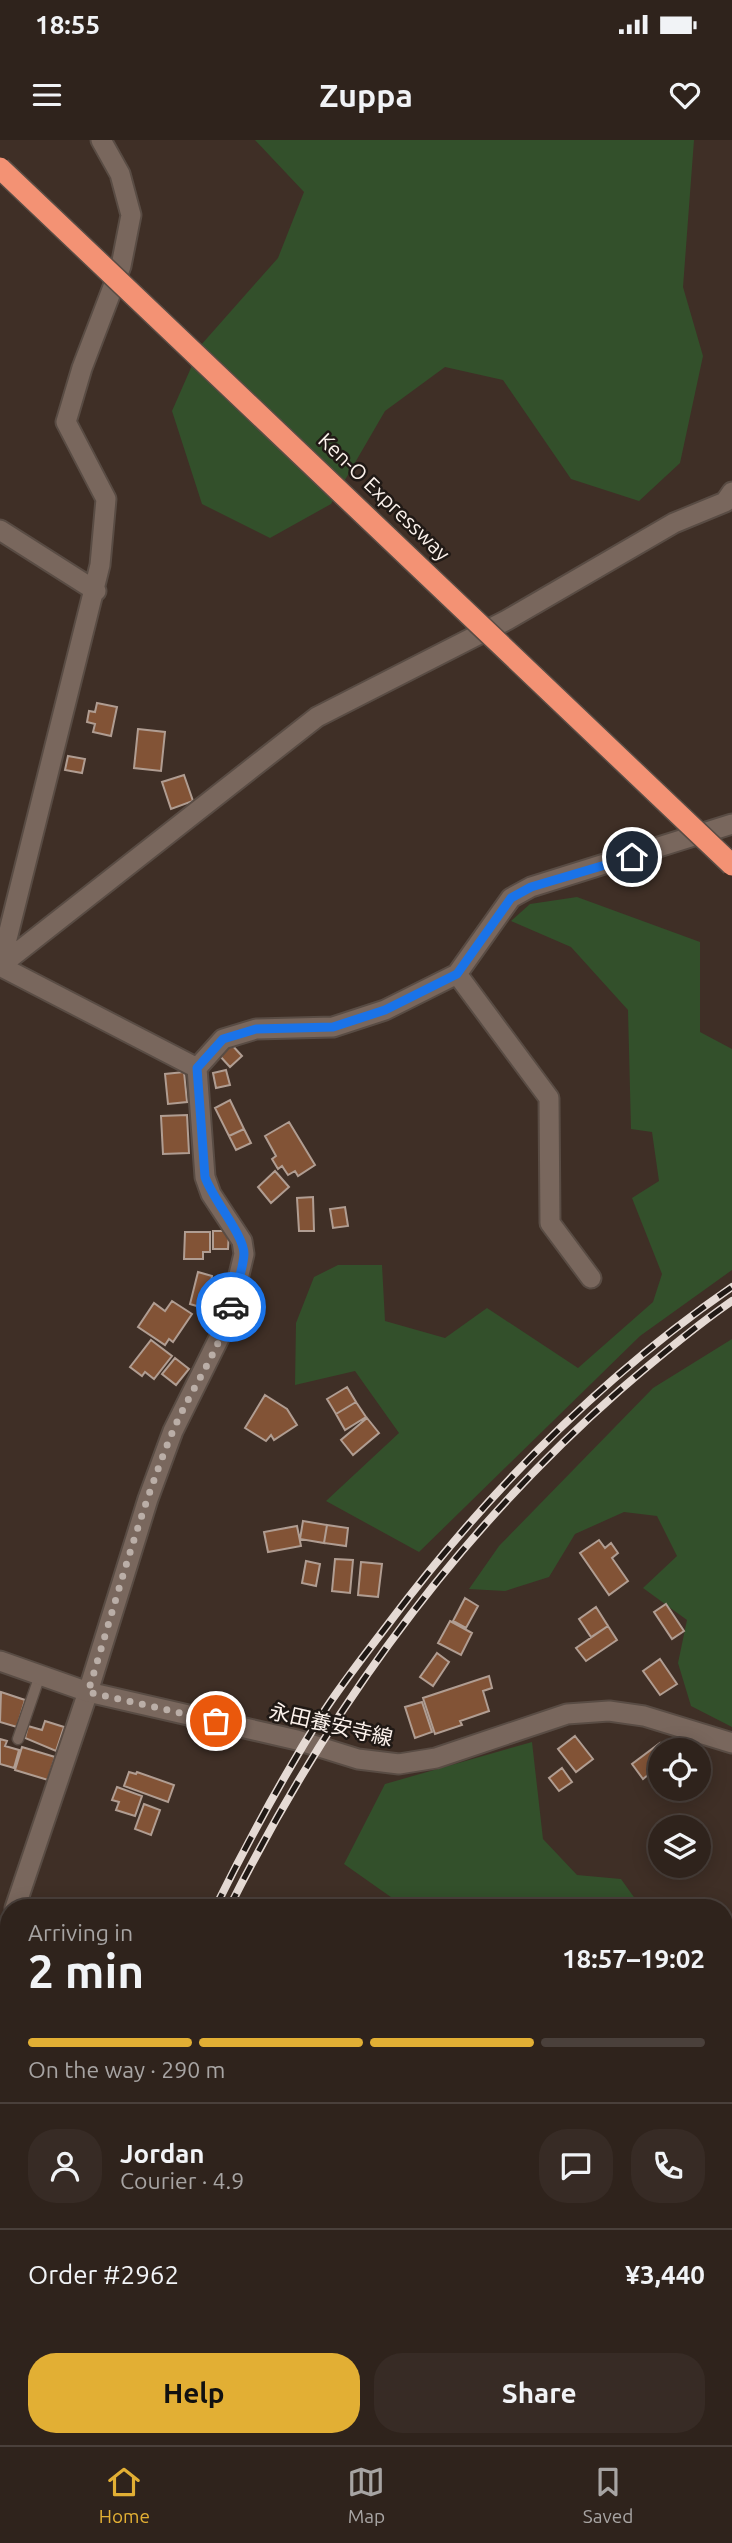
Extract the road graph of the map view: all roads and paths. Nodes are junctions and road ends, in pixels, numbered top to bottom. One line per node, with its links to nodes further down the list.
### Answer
1 (102, 140): 5 (street)
2 (0, 168): 7 (highway, Ken-O Expressway, bridge)
3 (732, 492): 8 (street)
4 (0, 530): 5 (street)
5 (96, 591): 8 (street)
6 (732, 824): 9 (street)
7 (732, 865)
8 (0, 966): 10 (street)
9 (457, 974): 10 (street); 11 (street)
10 (197, 1068): 14 (street)
11 (591, 1278)
12 (0, 1661): 13 (street, 永田養安寺線)
13 (40, 1675): 14 (street, 永田養安寺線); 15 (lane)
14 (88, 1692): 16 (street, 永田養安寺線); 17 (street)
15 (18, 1739)
16 (732, 1743)
17 (18, 1899)

